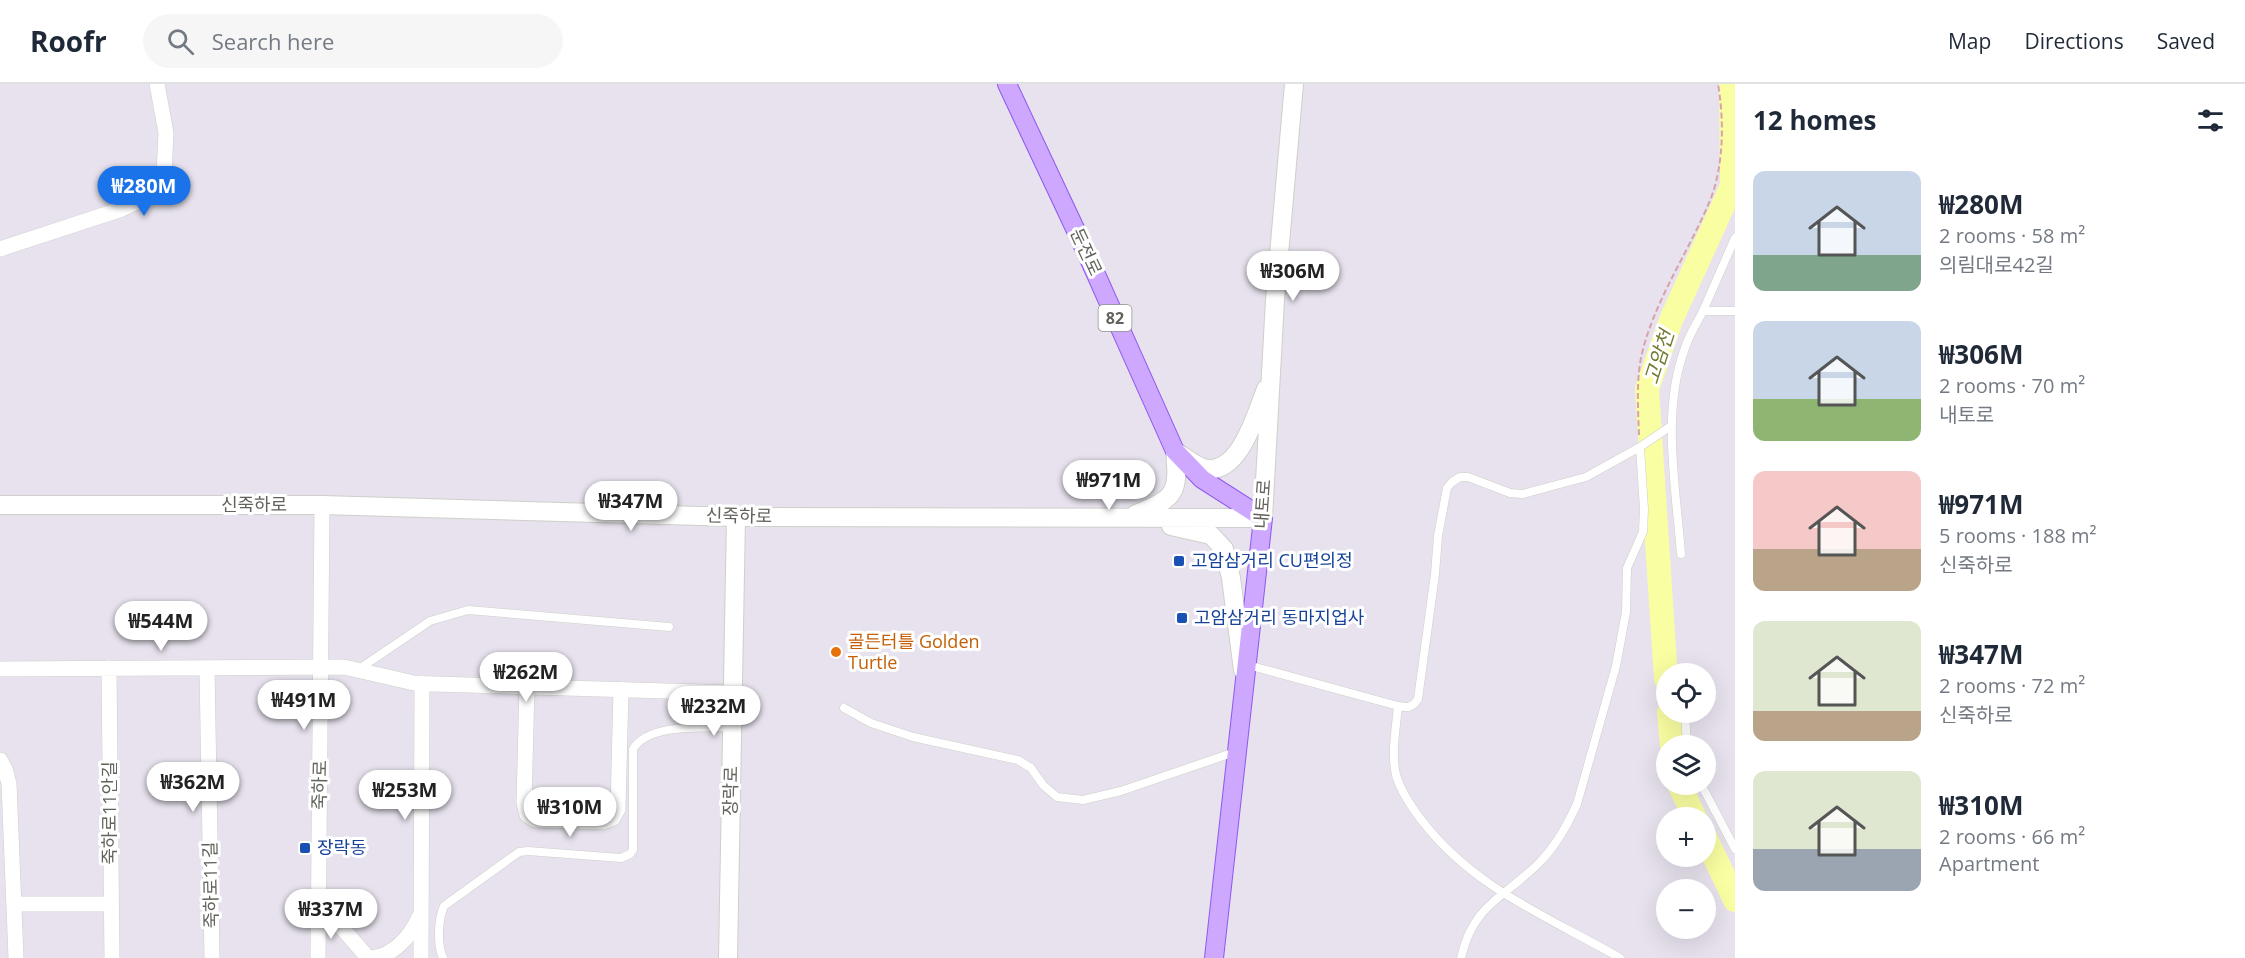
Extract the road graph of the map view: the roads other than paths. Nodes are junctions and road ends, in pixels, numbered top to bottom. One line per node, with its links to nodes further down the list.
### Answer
1 (157, 84): 5 (street)
2 (1007, 84): 11 (main road, 둔전로 / 82)
3 (1294, 84): 8 (street, 내토로)
4 (1735, 238): 6 (lane)
5 (0, 249)
6 (1703, 311): 7 (lane); 9 (lane)
7 (1735, 311)
8 (1271, 380): 11 (street); 16 (street, 내토로)
9 (1671, 426): 10 (lane); 17 (lane)
10 (1642, 446): 29 (lane); 36 (lane)
11 (1175, 451): 15 (street); 16 (main road, 둔전로 / 82)
12 (0, 505): 13 (street, 신죽하로)
13 (322, 505): 14 (street, 신죽하로); 19 (street, 죽하로)
14 (736, 517): 15 (street, 신죽하로); 28 (street, 장락로)
15 (1125, 518): 16 (street, 신죽하로); 24 (street)
16 (1263, 518): 24 (main road, 내토로)
17 (1681, 554)
18 (669, 627): 23 (lane)
19 (322, 667): 21 (street); 23 (street); 37 (street, 죽하로)
20 (110, 668): 21 (street); 22 (street); 39 (street, 죽하로11안길)
21 (207, 668): 43 (street, 죽하로11길)
22 (0, 669)
23 (358, 670): 25 (street)
24 (1245, 674): 29 (lane); 32 (main road, 내토로)
25 (422, 683): 26 (street); 40 (street)
26 (527, 687): 27 (street); 27 (street)
27 (621, 690): 28 (street)
28 (733, 693): 31 (street, 장락로)
29 (1398, 706): 36 (lane)
30 (844, 708): 32 (lane)
31 (732, 727): 47 (lane); 48 (street, 장락로)
32 (1237, 751): 49 (main road, 내토로)
33 (0, 760): 38 (street)
34 (1707, 795): 35 (lane)
35 (1735, 849)
36 (1502, 893): 50 (lane); 51 (lane)
37 (318, 900): 44 (street, 죽하로); 45 (street)
38 (15, 904): 39 (street); 41 (street)
39 (110, 904): 42 (street, 죽하로11안길)
40 (421, 913): 45 (street); 46 (street)
41 (16, 958)
42 (112, 958)
43 (212, 958)
44 (318, 958)
45 (370, 958)
46 (421, 958)
47 (443, 958)
48 (728, 958)
49 (1214, 958)
50 (1461, 958)
51 (1620, 958)

